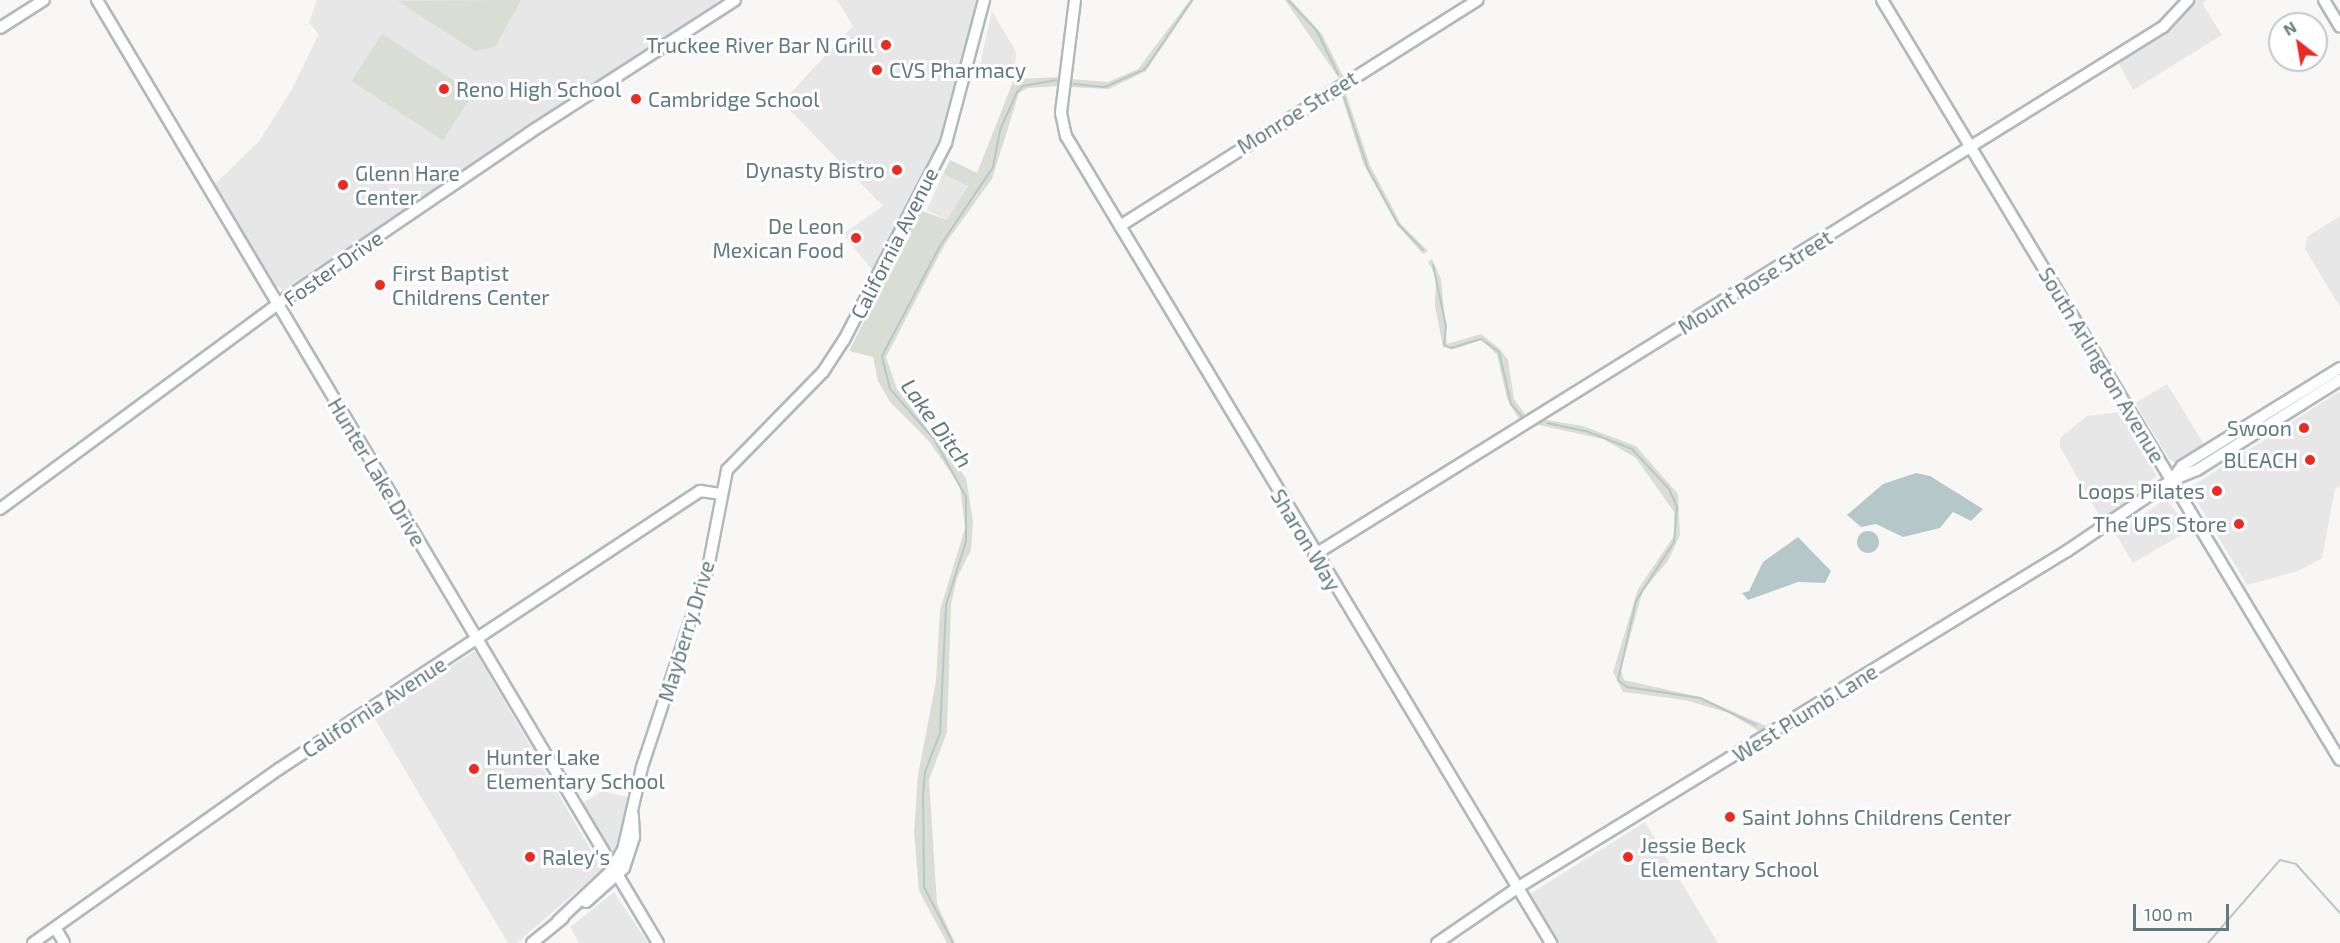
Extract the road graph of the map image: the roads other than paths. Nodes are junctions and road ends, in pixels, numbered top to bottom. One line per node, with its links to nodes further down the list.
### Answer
1 (44, 0): 11 (street)
2 (97, 0): 14 (street, Hunter Lake Drive)
3 (735, 0): 14 (street, Foster Drive)
4 (984, 0): 17 (street, California Avenue)
5 (1076, 0): 13 (street, Sharon Way)
6 (1477, 0): 13 (street, Monroe Street)
7 (1882, 0): 12 (street, South Arlington Avenue)
8 (2188, 0): 12 (street, Mount Rose Street)
9 (2324, 0): 10 (street)
10 (2340, 27)
11 (0, 28)
12 (1970, 146): 18 (street, South Arlington Avenue); 21 (street, Mount Rose Street)
13 (1120, 226): 21 (street, Sharon Way)
14 (279, 305): 20 (street, Foster Drive); 22 (street, Hunter Lake Drive)
15 (2340, 368): 18 (street, West Plumb Lane)
16 (2340, 380): 18 (street, West Plumb Lane)
17 (741, 451): 19 (street, Mayberry Drive)
18 (2172, 480): 23 (street, South Arlington Avenue); 28 (street, West Plumb Lane)
19 (721, 494): 22 (street, California Avenue); 24 (street, Mayberry Drive)
20 (0, 509)
21 (1314, 555): 28 (street, Sharon Way)
22 (477, 640): 26 (street, Hunter Lake Drive); 29 (street, California Avenue)
23 (2340, 760)
24 (633, 815): 25 (street, Mayberry Drive); 27 (street, Mayberry Drive)
25 (625, 844): 26 (street); 27 (street, Mayberry Drive)
26 (600, 850): 27 (street, Hunter Lake Drive)
27 (614, 874): 32 (street, Mayberry Drive); 33 (street, Hunter Lake Drive)
28 (1517, 888): 34 (street, West Plumb Lane); 35 (street, Sharon Way)
29 (56, 929): 30 (street, California Avenue); 31 (street)
30 (33, 943)
31 (64, 943)
32 (532, 943)
33 (658, 943)
34 (1437, 943)
35 (1551, 943)

